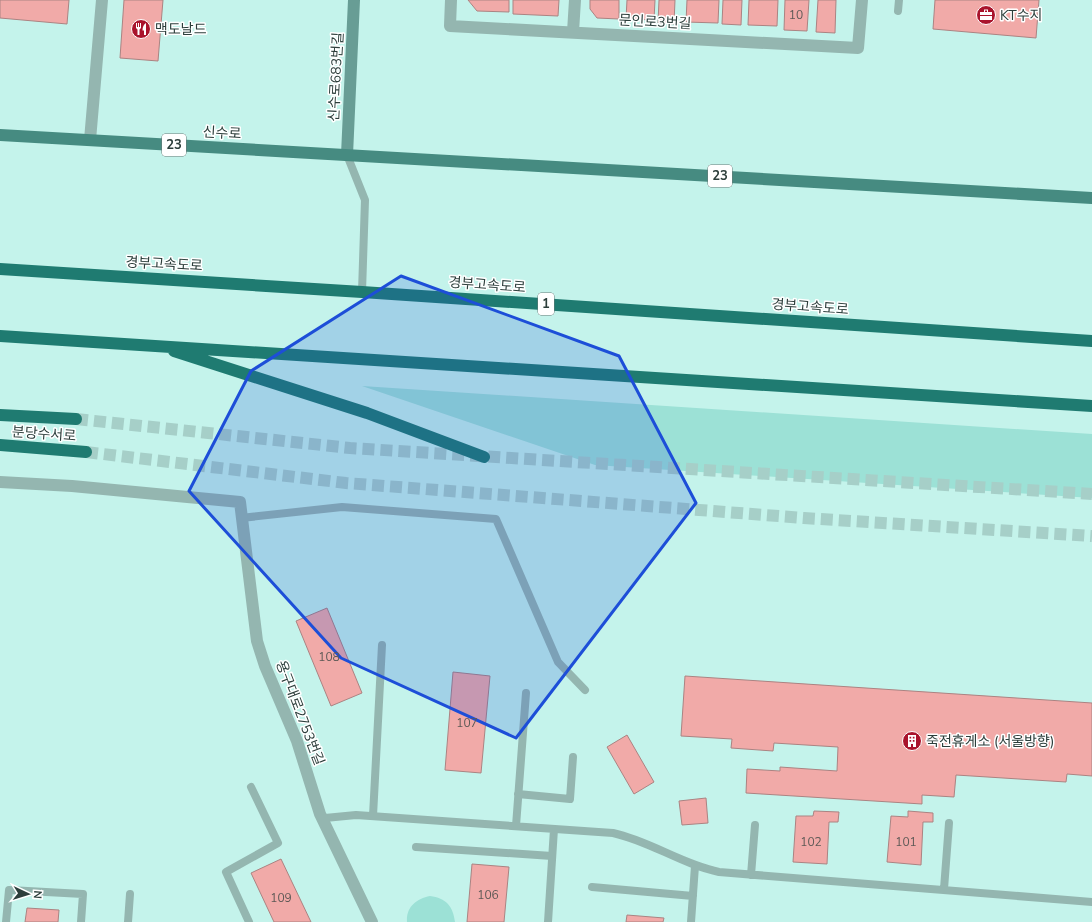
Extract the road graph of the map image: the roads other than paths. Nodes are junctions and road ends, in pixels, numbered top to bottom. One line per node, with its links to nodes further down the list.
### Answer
1 (102, 0): 10 (street)
2 (354, 0): 11 (street, 신수로683번길)
3 (451, 0): 8 (street, 문인로3번길)
4 (575, 0): 8 (street)
5 (862, 0): 8 (street, 문인로3번길)
6 (899, 0): 7 (lane)
7 (898, 11)
8 (573, 32)
9 (0, 135): 10 (main road, 신수로 / 23)
10 (90, 140): 11 (main road, 신수로 / 23)
11 (347, 155): 12 (main road, 23); 14 (lane)
12 (1092, 198)
13 (0, 270): 14 (highway, 경부고속도로 / 1)
14 (362, 292): 16 (highway, 경부고속도로 / 1)
15 (0, 336): 17 (highway)
16 (1092, 340)
17 (155, 345): 18 (highway); 23 (highway)
18 (1092, 406)
19 (0, 415): 20 (highway, 분당수서로)
20 (76, 419)
21 (0, 446): 22 (highway, 분당수서로)
22 (86, 452)
23 (484, 457)
24 (0, 482): 25 (street, 용구대로2753번길)
25 (242, 518): 27 (lane); 32 (street, 용구대로2753번길)
26 (382, 645): 33 (lane)
27 (585, 690)
28 (526, 693): 31 (lane)
29 (573, 757): 31 (lane)
30 (251, 787): 50 (lane)
31 (518, 794): 36 (lane)
32 (320, 814): 33 (lane); 51 (street, 용구대로2753번길)
33 (373, 816): 36 (lane)
34 (949, 823): 43 (lane)
35 (755, 825): 41 (lane)
36 (516, 826): 37 (lane)
37 (554, 829): 39 (lane); 40 (lane)
38 (416, 847): 39 (lane)
39 (552, 856): 52 (lane)
40 (695, 866): 41 (lane); 45 (lane)
41 (751, 875): 43 (lane)
42 (592, 887): 45 (lane)
43 (944, 889): 46 (lane)
44 (130, 894): 49 (lane)
45 (693, 896): 53 (lane)
46 (1092, 902)
47 (6, 922): 48 (lane)
48 (81, 922)
49 (128, 922)
50 (250, 922)
51 (372, 922)
52 (548, 922)
53 (691, 922)

